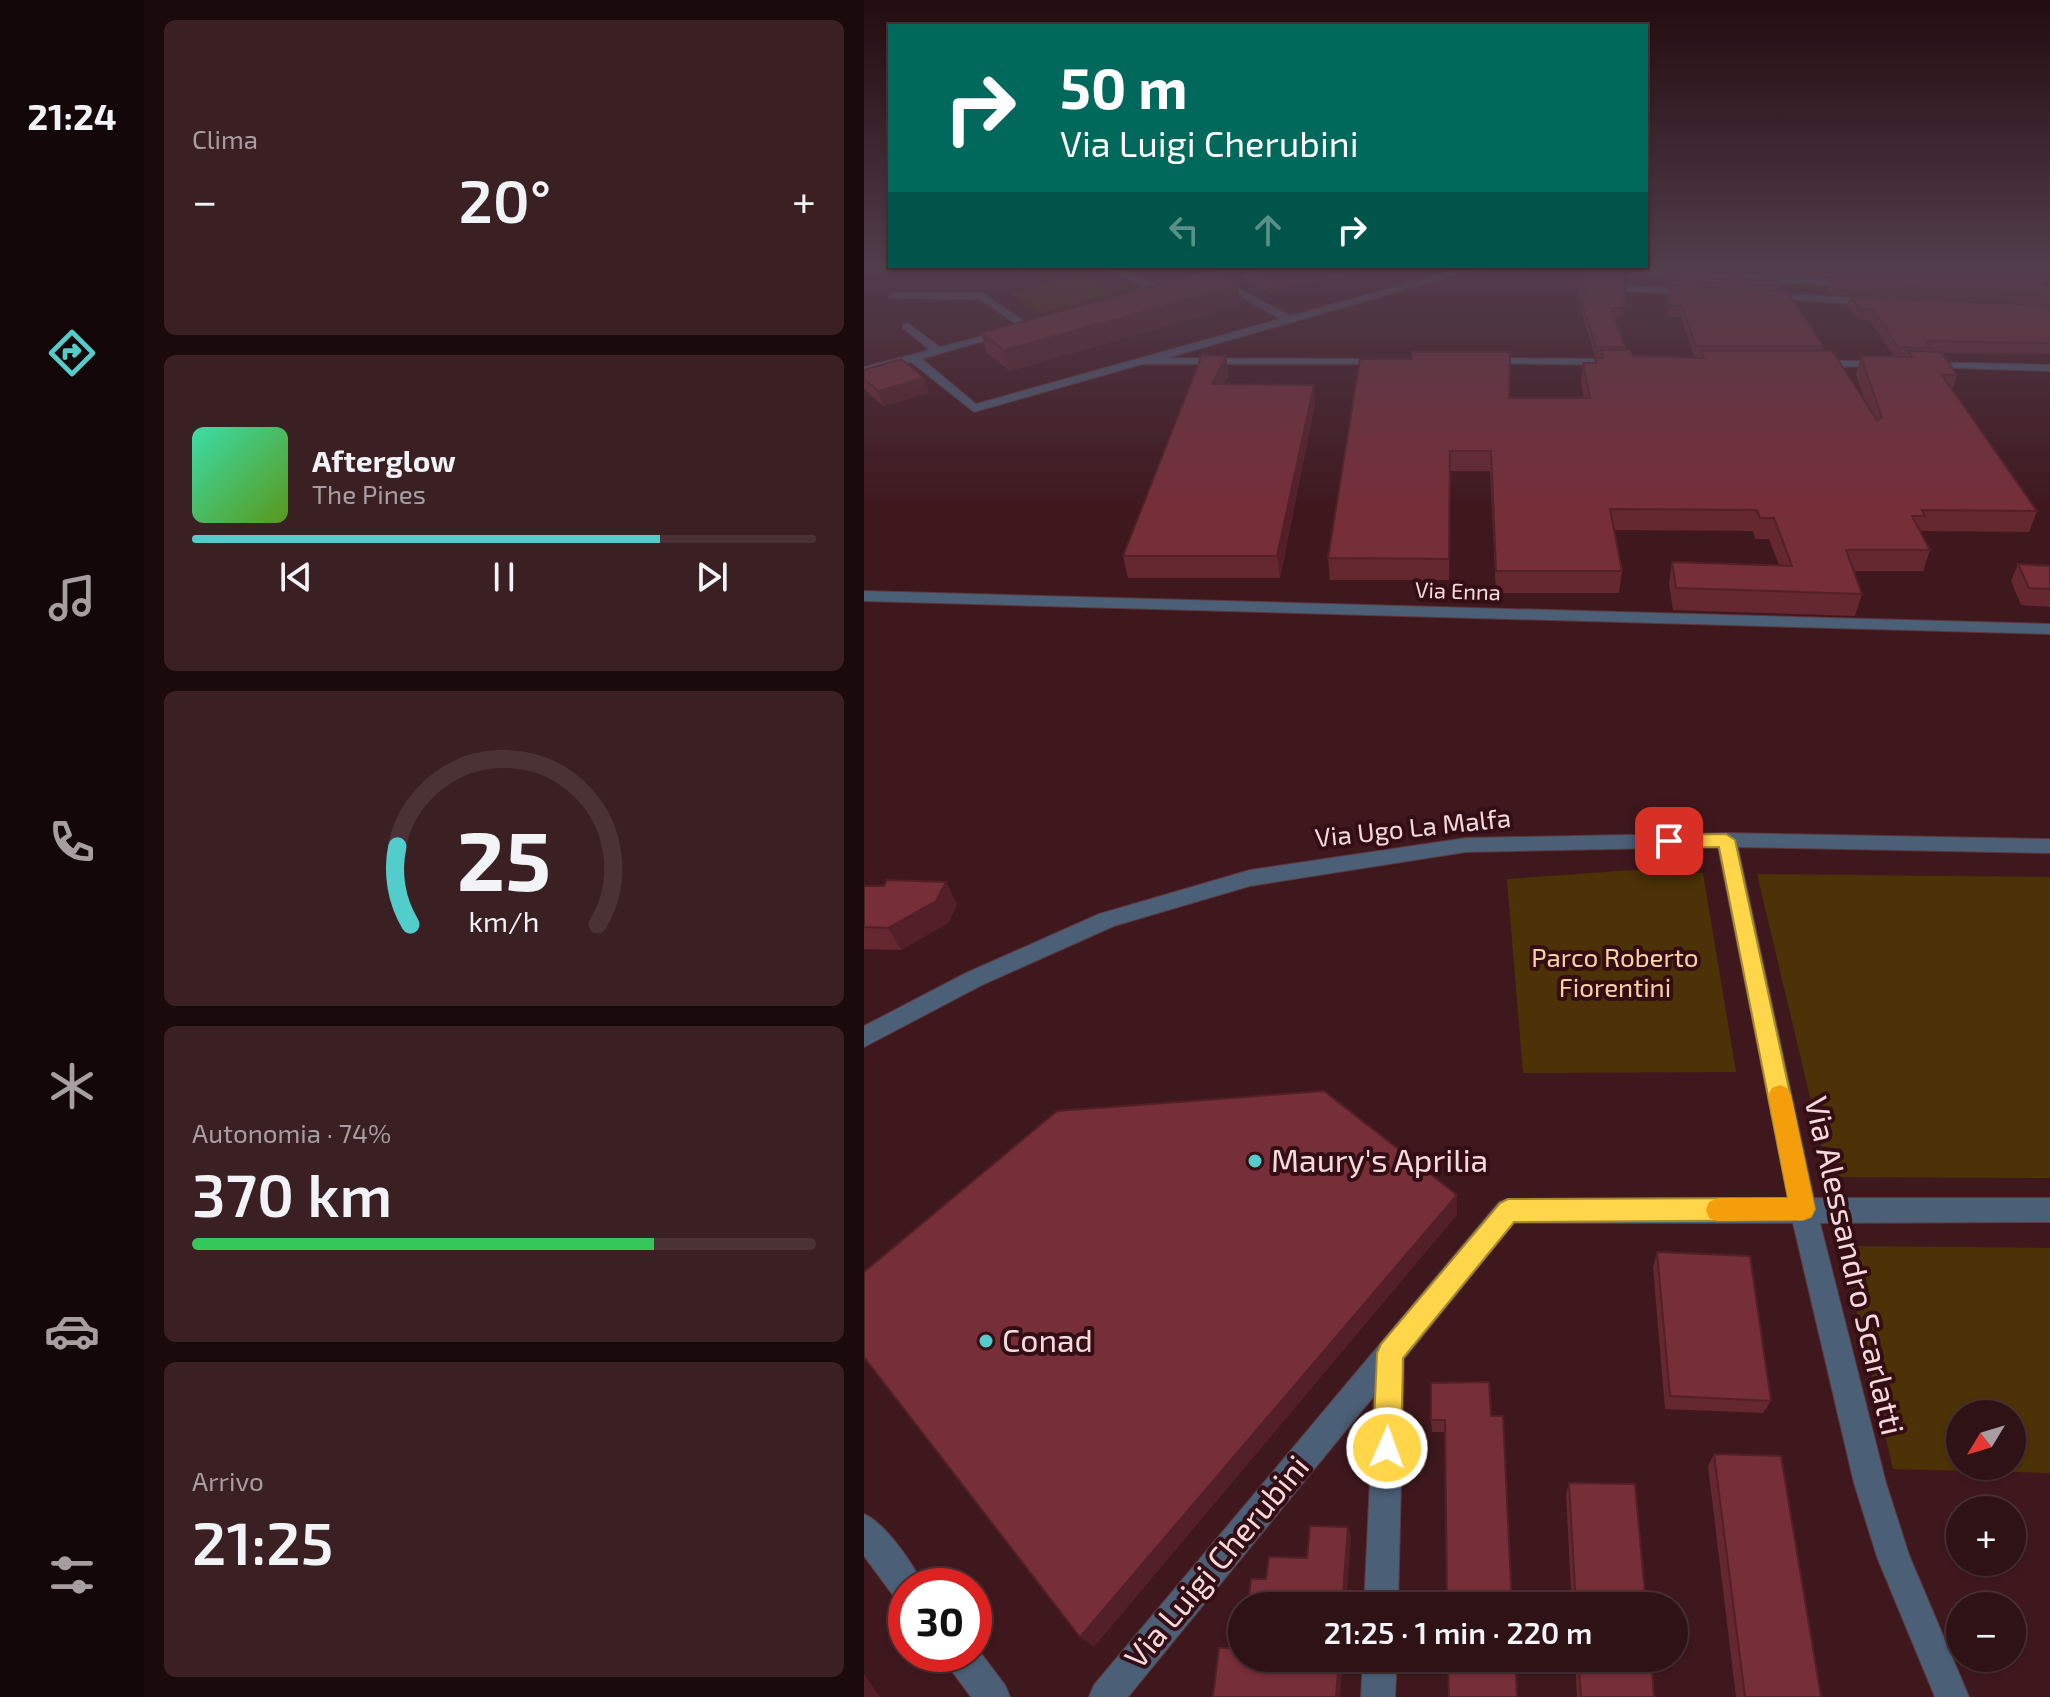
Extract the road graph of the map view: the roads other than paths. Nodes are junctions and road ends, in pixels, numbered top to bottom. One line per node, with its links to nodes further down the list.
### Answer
1 (944, 349): 5 (street)
2 (1170, 349): 17 (street)
3 (1184, 349): 8 (street)
4 (1203, 349): 7 (street)
5 (938, 351): 6 (street)
6 (914, 358): 16 (street); 17 (street)
7 (1220, 360): 8 (street); 9 (street)
8 (1140, 361): 17 (street)
9 (1393, 361)
10 (1473, 361): 11 (street)
11 (1633, 363)
12 (1792, 364): 13 (street)
13 (1904, 364)
14 (1919, 365): 15 (street)
15 (2050, 368)
16 (864, 371)
17 (971, 406)
18 (864, 596): 19 (street, Via Enna)
19 (2050, 629)
20 (1726, 840): 21 (street, Via Ugo La Malfa); 22 (street, Via Ugo La Malfa); 23 (street, Via Alessandro Scarlatti)
21 (2050, 846)
22 (864, 1037)
23 (1803, 1209): 24 (street, Via Luigi Cherubini); 25 (street, Via Luigi Cherubini); 34 (street, Via Alessandro Scarlatti)
24 (2050, 1210)
25 (1390, 1353): 28 (street); 32 (street, Via Luigi Cherubini)
26 (864, 1530): 27 (street)
27 (893, 1568)
28 (1381, 1592)
29 (974, 1672): 31 (street)
30 (1379, 1672): 33 (street)
31 (993, 1697)
32 (1106, 1697)
33 (1378, 1697)
34 (1952, 1697)

